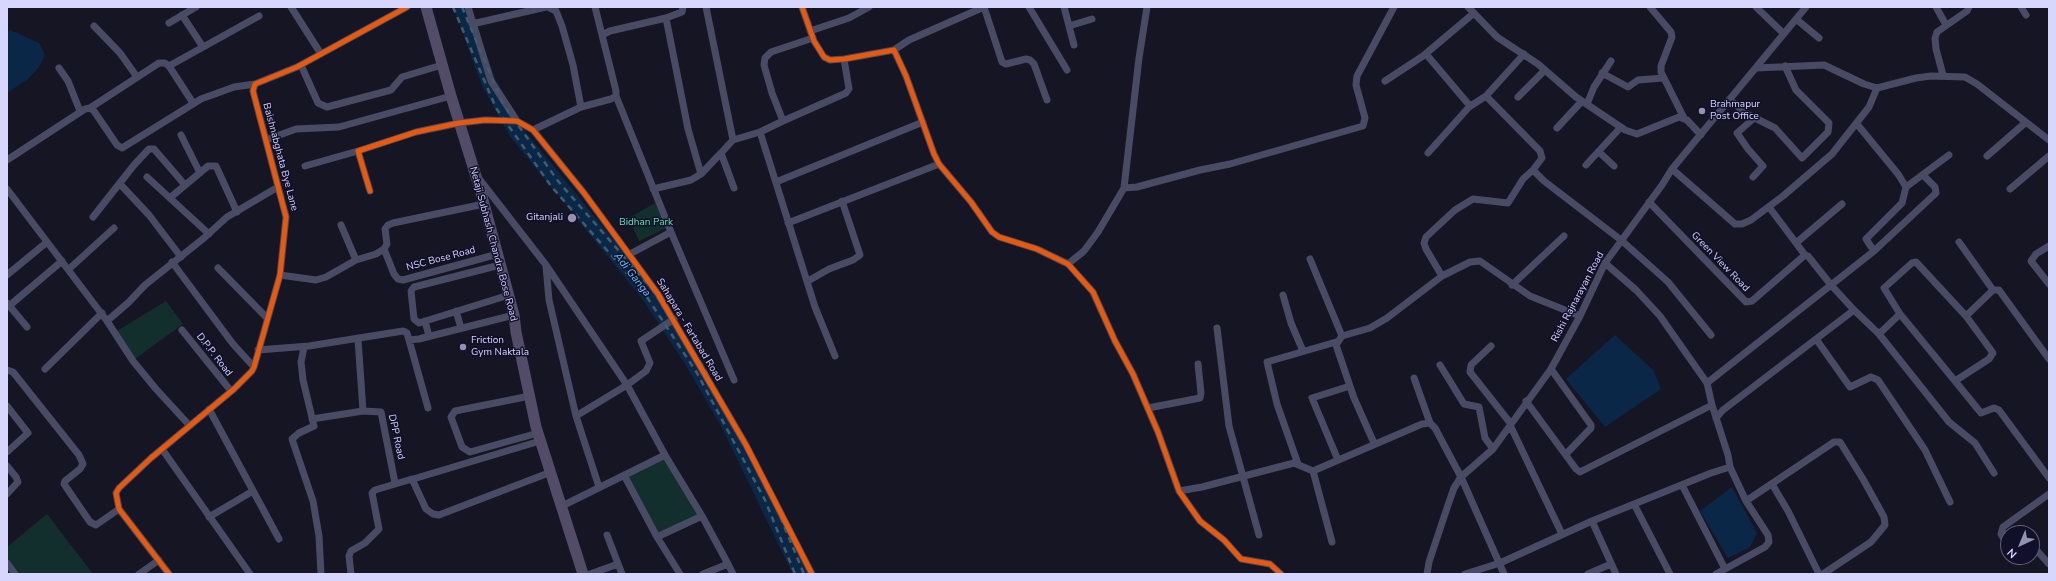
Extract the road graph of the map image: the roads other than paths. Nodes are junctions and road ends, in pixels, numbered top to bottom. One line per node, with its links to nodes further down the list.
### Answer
1 (196, 7): 25 (street)
2 (291, 7): 43 (street)
3 (407, 7): 43 (street)
4 (426, 7): 49 (main road, Netaji Subhash Chandra Bose Road)
5 (468, 7): 32 (street, Sahapara - Fartabad Road)
6 (547, 7): 32 (street); 72 (street)
7 (595, 7): 38 (street)
8 (683, 7): 28 (street)
9 (706, 7): 90 (street)
10 (802, 7): 37 (street)
11 (869, 7): 37 (street)
12 (984, 7): 42 (street); 67 (street)
13 (1029, 7): 54 (street)
14 (1064, 7): 35 (street)
15 (1147, 7): 118 (street)
16 (1394, 7): 118 (street)
17 (1468, 7): 24 (street)
18 (1650, 7): 59 (street)
19 (1756, 7): 36 (street)
20 (1806, 7): 30 (street, Rishi Rajnarayan Road)
21 (1936, 7): 33 (street)
22 (1969, 7): 33 (street)
23 (2021, 7): 26 (street)
24 (1474, 13): 44 (street); 45 (street)
25 (182, 15): 31 (street); 41 (street)
26 (2026, 15)
27 (259, 16): 41 (street)
28 (666, 18): 38 (street); 108 (street)
29 (1092, 19): 35 (street)
30 (1796, 19): 36 (street, Rishi Rajnarayan Road); 39 (street)
31 (169, 23)
32 (472, 24): 77 (street, Sahapara - Fartabad Road)
33 (1946, 25): 57 (street)
34 (94, 26): 58 (street)
35 (1069, 26): 40 (street)
36 (1783, 33): 53 (street, Rishi Rajnarayan Road)
37 (812, 34): 46 (street); 78 (street)
38 (602, 35): 64 (street)
39 (1819, 38)
40 (1074, 45)
41 (203, 47): 50 (street)
42 (894, 50): 46 (street); 79 (street)
43 (322, 54): 48 (street)
44 (1426, 54): 60 (street); 71 (street)
45 (1524, 54): 55 (street); 65 (street)
46 (844, 59): 78 (street)
47 (1611, 61): 56 (street)
48 (300, 65): 49 (street); 61 (street)
49 (442, 65): 63 (main road, Netaji Subhash Chandra Bose Road)
50 (170, 66): 58 (street); 69 (street)
51 (1785, 66): 53 (street); 62 (street); 76 (street)
52 (59, 68): 74 (street)
53 (1756, 68): 68 (street, Rishi Rajnarayan Road)
54 (1067, 70)
55 (1545, 70): 66 (street); 70 (street)
56 (1602, 73): 59 (street); 70 (street)
57 (1943, 75): 62 (street); 80 (street)
58 (137, 77): 73 (street)
59 (1663, 78): 75 (street)
60 (1385, 81)
61 (255, 84): 69 (street); 89 (street, Baishnabghata Bye Lane)
62 (1877, 88): 82 (street)
63 (451, 96): 81 (main road, Netaji Subhash Chandra Bose Road); 89 (street)
64 (616, 96): 72 (street); 120 (street)
65 (1486, 96): 71 (street); 105 (street)
66 (1518, 97)
67 (1047, 100)
68 (1730, 100): 76 (street); 88 (street, Rishi Rajnarayan Road)
69 (194, 102): 73 (street)
70 (1584, 102): 83 (street); 84 (street)
71 (1470, 106): 95 (street)
72 (582, 107): 85 (street)
73 (90, 108): 74 (street)
74 (80, 111): 99 (street)
75 (1684, 118): 83 (street); 88 (street)
76 (1754, 118): 111 (street)
77 (516, 121): 81 (street); 85 (street, Sahapara - Fartabad Road)
78 (783, 121): 86 (street)
79 (923, 122): 100 (street); 112 (street)
80 (2025, 122): 91 (street); 97 (street)
81 (458, 123): 92 (street); 107 (main road, Netaji Subhash Chandra Bose Road)
82 (1857, 124): 116 (street); 128 (street)
83 (1621, 127): 93 (street)
84 (1557, 128)
85 (533, 130): 144 (street, Sahapara - Fartabad Road)
86 (760, 132): 90 (street); 112 (street)
87 (181, 135): 106 (street)
88 (1701, 135): 104 (street, Rishi Rajnarayan Road)
89 (266, 140): 115 (street, Baishnabghata Bye Lane)
90 (733, 140): 94 (street)
91 (2049, 140)
92 (358, 150): 102 (street); 122 (street)
93 (1598, 152): 101 (street); 103 (street)
94 (721, 153): 108 (street); 117 (street)
95 (1428, 153)
96 (1949, 155): 109 (street)
97 (1987, 156)
98 (2049, 156): 121 (street)
99 (7, 160)
100 (939, 164): 124 (street); 153 (street)
101 (1586, 165)
102 (305, 166)
103 (1614, 166)
104 (1672, 169): 125 (street, Rishi Rajnarayan Road); 128 (street)
105 (1533, 170): 137 (street); 159 (street)
106 (200, 173): 114 (street); 129 (street)
107 (475, 174): 126 (main road, Netaji Subhash Chandra Bose Road); 154 (street)
108 (701, 174): 120 (street)
109 (1923, 175): 116 (street); 143 (street)
110 (147, 177): 123 (street)
111 (1753, 177)
112 (776, 182): 131 (street)
113 (120, 184): 114 (street); 130 (street); 146 (street)
114 (185, 185): 123 (street)
115 (278, 187): 129 (street); 158 (street, Baishnabghata Bye Lane)
116 (1906, 187): 143 (street)
117 (734, 188)
118 (1124, 188): 153 (street)
119 (7, 189): 138 (street)
120 (653, 189): 134 (street)
121 (2010, 189)
122 (370, 191)
123 (171, 197): 135 (street)
124 (842, 201): 131 (street); 160 (street)
125 (1649, 202): 137 (street, Rishi Rajnarayan Road); 145 (street, Green View Road)
126 (484, 204): 142 (street); 147 (main road, Netaji Subhash Chandra Bose Road)
127 (1842, 204): 140 (street)
128 (1769, 207): 140 (street)
129 (237, 212): 135 (street)
130 (93, 216)
131 (788, 223): 160 (street)
132 (341, 225): 149 (street)
133 (114, 228): 156 (street)
134 (671, 232): 144 (street); 204 (street)
135 (209, 234): 146 (street)
136 (1564, 236): 162 (street)
137 (1621, 240): 152 (street, Rishi Rajnarayan Road); 184 (street)
138 (47, 242): 150 (street); 157 (street)
139 (1959, 242): 164 (street)
140 (1796, 244): 145 (street)
141 (2049, 246): 161 (street)
142 (384, 249): 147 (street, NSC Bose Road); 149 (street)
143 (1874, 251): 163 (street)
144 (630, 254): 178 (street, Sahapara - Fartabad Road)
145 (1805, 255): 163 (street)
146 (181, 257): 151 (street)
147 (499, 259): 165 (main road, Netaji Subhash Chandra Bose Road); 177 (street)
148 (1310, 259): 186 (street)
149 (356, 260): 158 (street)
150 (62, 261): 156 (street); 167 (street)
151 (172, 262): 176 (street); 199 (street)
152 (1605, 263): 173 (street, Rishi Rajnarayan Road); 206 (street)
153 (1068, 264): 215 (street)
154 (546, 265): 207 (street); 218 (street)
155 (218, 268): 175 (street)
156 (69, 269): 170 (street)
157 (7, 275)
158 (280, 275): 175 (street, Baishnabghata Bye Lane)
159 (1442, 276): 162 (street); 186 (street)
160 (808, 281): 195 (street)
161 (2049, 284)
162 (1512, 285): 173 (street)
163 (1832, 285): 168 (street); 206 (street)
164 (1993, 290): 174 (street); 196 (street)
165 (509, 295): 169 (street); 172 (main road, Netaji Subhash Chandra Bose Road)
166 (1283, 296): 194 (street)
167 (8, 305): 179 (street)
168 (1854, 310): 183 (street); 188 (street)
169 (456, 311): 177 (street); 180 (street)
170 (102, 314): 176 (street); 200 (street)
171 (1900, 314): 174 (street); 183 (street); 205 (street)
172 (514, 315): 180 (street); 210 (main road, Netaji Subhash Chandra Bose Road)
173 (1580, 316): 201 (street, Rishi Rajnarayan Road)
174 (1966, 316): 205 (street)
175 (266, 318): 193 (street, Baishnabghata Bye Lane)
176 (107, 321): 223 (street)
177 (425, 321): 185 (street)
178 (670, 322): 207 (street); 287 (street, Sahapara - Fartabad Road)
179 (26, 327)
180 (461, 328): 185 (street)
181 (1217, 328): 239 (street)
182 (182, 330): 209 (street, D.P.P. Road)
183 (1879, 334): 237 (street)
184 (1711, 335)
185 (429, 336): 189 (street)
186 (1342, 336): 190 (street)
187 (358, 339): 189 (street); 191 (street); 217 (street)
188 (1816, 339): 219 (street); 252 (street)
189 (409, 340): 214 (street)
190 (1336, 342): 194 (street); 208 (street)
191 (304, 346): 193 (street); 220 (street)
192 (1492, 346): 222 (street)
193 (258, 350): 199 (street, Baishnabghata Bye Lane)
194 (1303, 351): 232 (street)
195 (835, 356)
196 (2049, 359)
197 (1198, 364): 215 (street)
198 (1440, 364): 227 (street)
199 (254, 367): 209 (street, Baishnabghata Bye Lane)
200 (45, 368)
201 (1551, 369): 211 (street, Rishi Rajnarayan Road); 229 (street)
202 (7, 370): 255 (street)
203 (1414, 378): 221 (street)
204 (734, 380)
205 (1955, 381): 241 (street)
206 (1707, 383): 212 (street)
207 (627, 385): 218 (street); 230 (street)
208 (1350, 386): 225 (street); 231 (street)
209 (231, 391): 216 (street, Baishnabghata Bye Lane)
210 (530, 396): 224 (main road, Netaji Subhash Chandra Bose Road); 224 (street)
211 (1526, 402): 222 (street, Rishi Rajnarayan Road); 229 (street)
212 (1712, 405): 219 (street); 229 (street)
213 (7, 406): 228 (street)
214 (428, 408)
215 (1148, 408): 248 (street)
216 (209, 410): 223 (street, Baishnabghata Bye Lane); 247 (street)
217 (363, 411): 220 (street); 243 (street, DPP Road)
218 (576, 416): 246 (street)
219 (1716, 418): 234 (street)
220 (312, 419): 279 (street)
221 (1430, 423): 225 (street); 240 (street)
222 (1510, 424): 227 (street, Rishi Rajnarayan Road); 261 (street)
223 (190, 426): 226 (street, Baishnabghata Bye Lane)
224 (539, 437): 236 (main road, Netaji Subhash Chandra Bose Road); 242 (street)
225 (1374, 443): 231 (street)
226 (162, 449): 255 (street, Baishnabghata Bye Lane); 257 (street)
227 (1493, 449): 240 (street, Rishi Rajnarayan Road)
228 (7, 452)
229 (1566, 454)
230 (665, 455): 238 (street); 256 (street)
231 (1338, 460): 235 (street)
232 (1298, 464): 235 (street); 239 (street)
233 (7, 466): 249 (street)
234 (1730, 467): 245 (street); 251 (street)
235 (1313, 471): 265 (street)
236 (551, 472): 242 (street); 254 (main road, Netaji Subhash Chandra Bose Road)
237 (1994, 473)
238 (624, 475): 246 (street); 263 (street)
239 (1243, 477): 248 (street); 260 (street)
240 (1461, 477): 268 (street); 289 (street, Rishi Rajnarayan Road)
241 (2049, 478)
242 (410, 480): 243 (street)
243 (395, 483): 280 (street)
244 (1772, 484): 251 (street); 296 (street); 297 (street)
245 (1682, 485): 253 (street); 274 (street)
246 (599, 487): 254 (street)
247 (253, 491): 257 (street); 264 (street)
248 (1179, 491): 288 (street)
249 (7, 494)
250 (2049, 494): 259 (street)
251 (1746, 501): 274 (street)
252 (1950, 502)
253 (1634, 504): 258 (street); 294 (street)
254 (562, 506): 281 (main road, Netaji Subhash Chandra Bose Road)
255 (119, 509): 267 (street)
256 (702, 516): 263 (street); 270 (street)
257 (209, 517): 278 (street)
258 (1592, 521): 261 (street); 271 (street)
259 (2006, 525)
260 (1259, 534)
261 (1562, 534): 268 (street)
262 (607, 535): 269 (street)
263 (657, 537): 284 (street)
264 (279, 539)
265 (1332, 542)
266 (2040, 554): 272 (street)
267 (158, 560): 276 (street); 277 (street)
268 (1500, 563): 290 (street); 291 (street)
269 (618, 564): 282 (street); 283 (street)
270 (728, 564): 285 (street); 286 (street)
271 (1611, 564): 292 (street); 293 (street)
272 (2049, 564)
273 (7, 565): 275 (street)
274 (1725, 569): 295 (street)
275 (15, 574)
276 (139, 574)
277 (169, 574)
278 (250, 574)
279 (321, 574)
280 (350, 574)
281 (583, 574)
282 (590, 574)
283 (622, 574)
284 (680, 574)
285 (703, 574)
286 (733, 574)
287 (812, 574)
288 (1281, 574)
289 (1427, 574)
290 (1465, 574)
291 (1504, 574)
292 (1588, 574)
293 (1616, 574)
294 (1670, 574)
295 (1716, 574)
296 (1819, 574)
297 (1823, 574)

